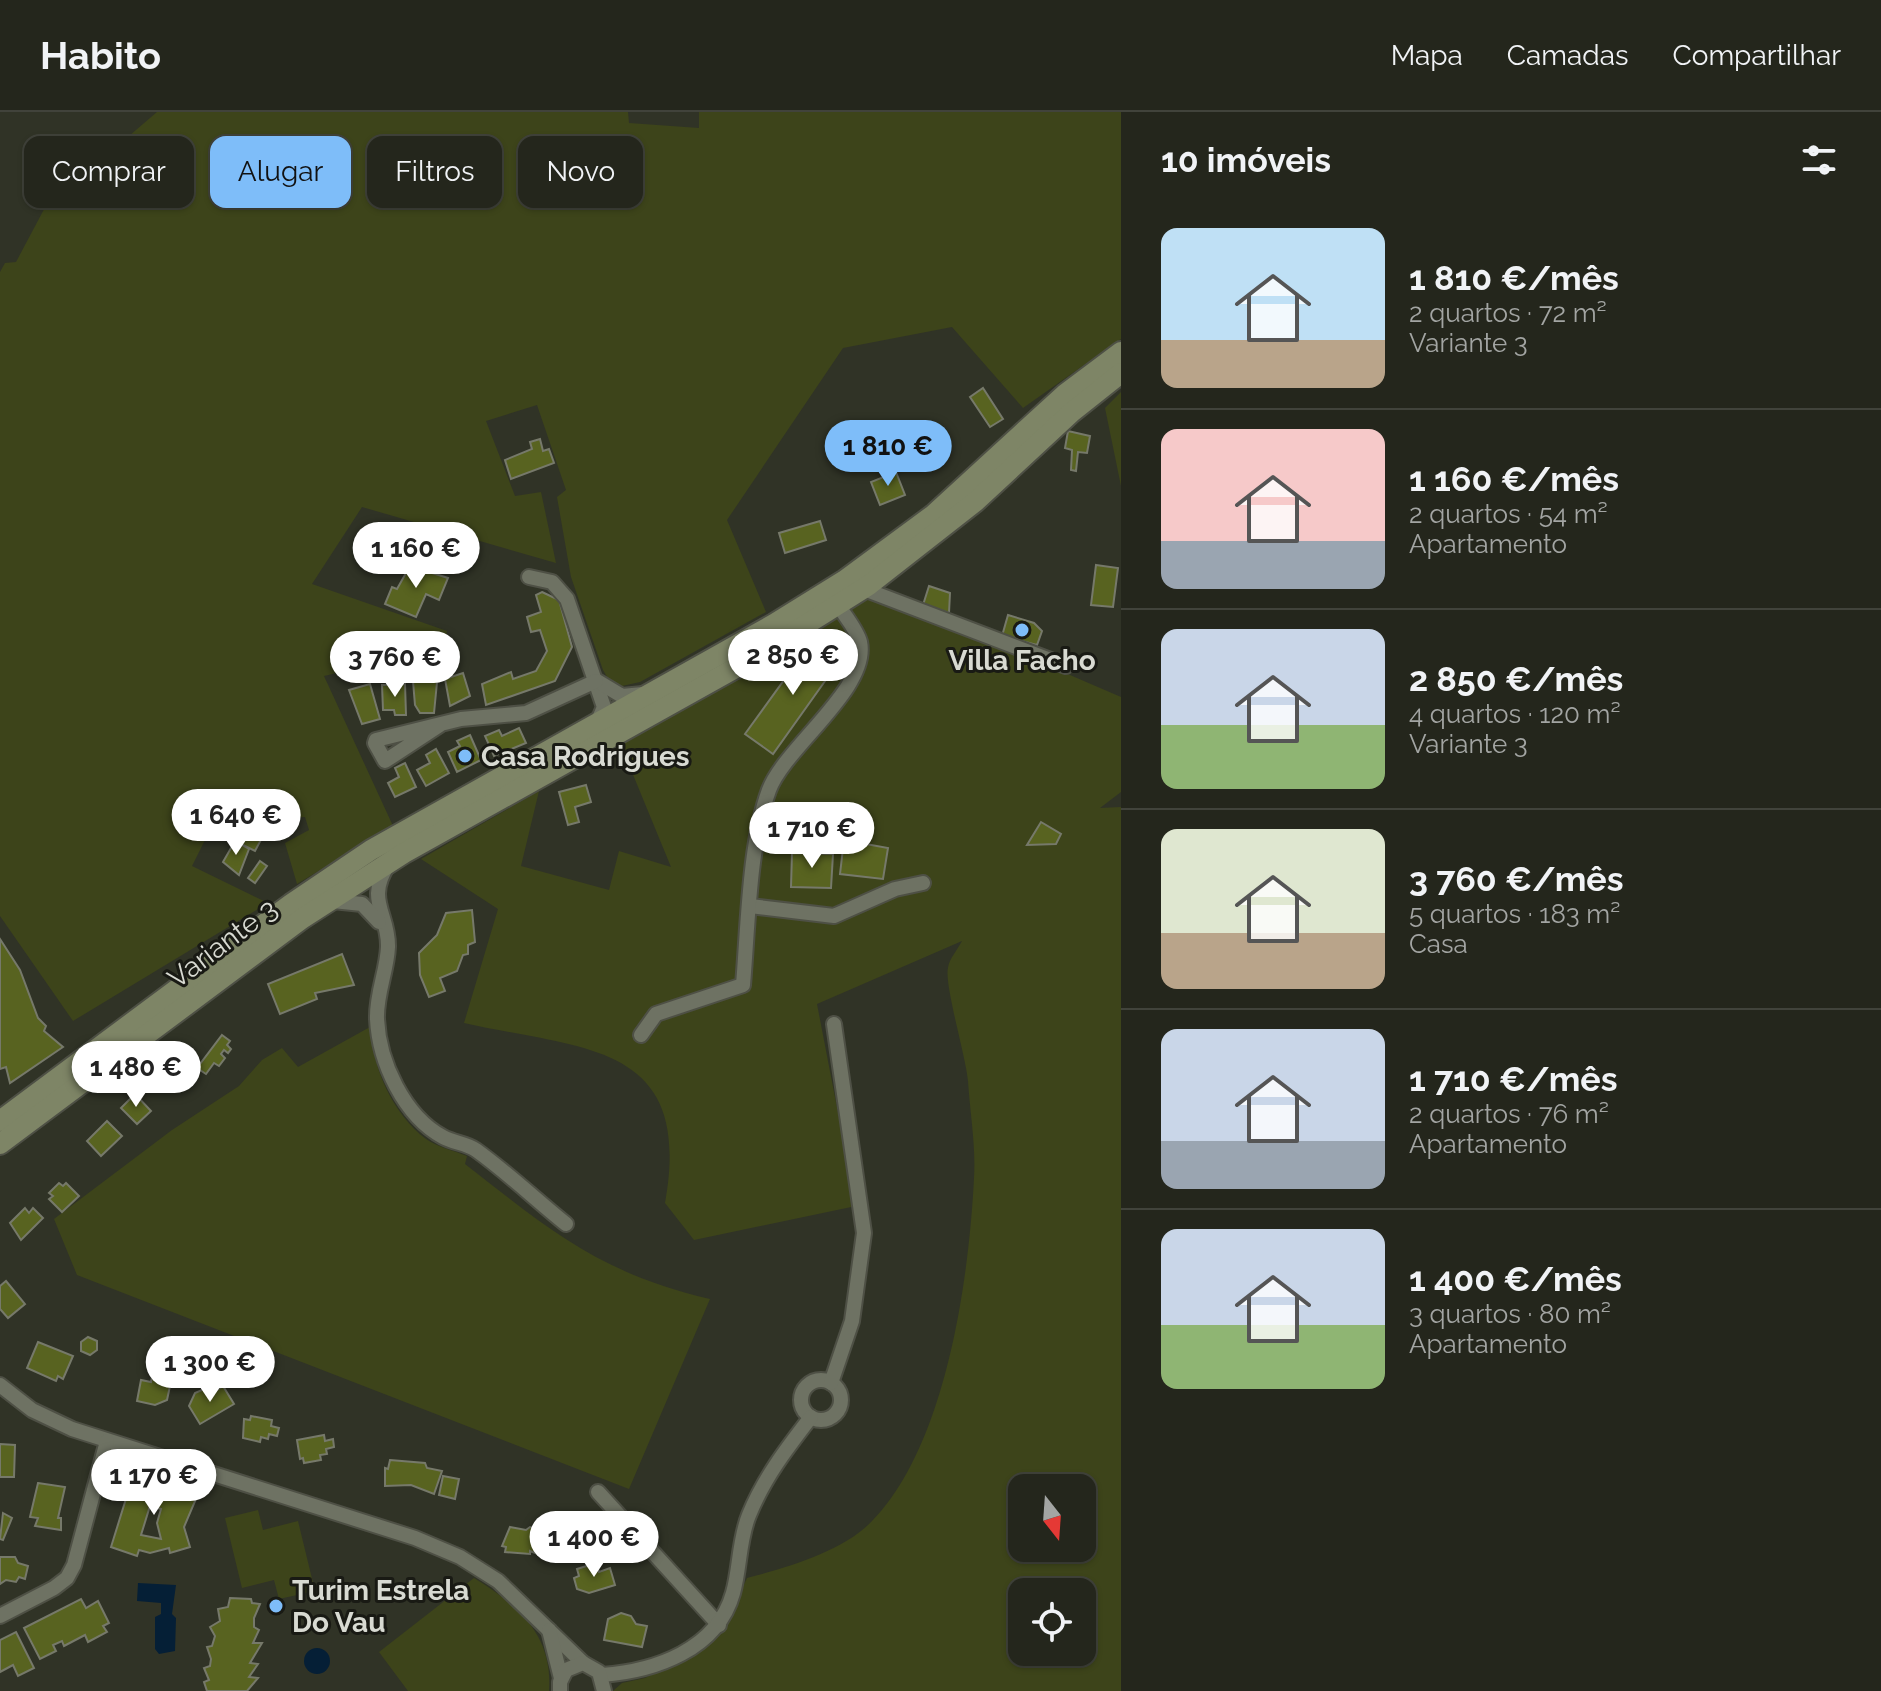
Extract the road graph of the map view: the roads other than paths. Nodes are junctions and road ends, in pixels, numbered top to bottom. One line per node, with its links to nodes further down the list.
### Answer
1 (1121, 352): 8 (main road, Variante 3)
2 (1121, 373): 4 (main road, Variante 3)
3 (529, 577): 7 (street)
4 (864, 589): 5 (main road, Variante 3); 6 (street)
5 (838, 605): 11 (main road, Variante 3); 14 (street)
6 (1066, 666)
7 (596, 681): 8 (street); 9 (street); 10 (street)
8 (654, 691): 9 (main road, Variante 3)
9 (596, 724): 18 (main road, Variante 3)
10 (440, 725)
11 (391, 861): 13 (main road, Variante 3); 15 (street)
12 (923, 883): 14 (street)
13 (328, 902): 15 (street); 19 (main road, Variante 3)
14 (750, 906): 17 (street)
15 (386, 936): 20 (street)
16 (834, 1024): 21 (street)
17 (641, 1035)
18 (0, 1121)
19 (0, 1144)
20 (566, 1224)
21 (831, 1383): 23 (street); 23 (street)
22 (0, 1385): 24 (street)
23 (811, 1417): 27 (street)
24 (107, 1441): 26 (street); 28 (street)
25 (598, 1492): 27 (street)
26 (0, 1616)
27 (719, 1625): 30 (street)
28 (549, 1630): 29 (street); 31 (street)
29 (583, 1663): 30 (street); 31 (street)
30 (602, 1675): 32 (street)
31 (561, 1684)
32 (604, 1691)

